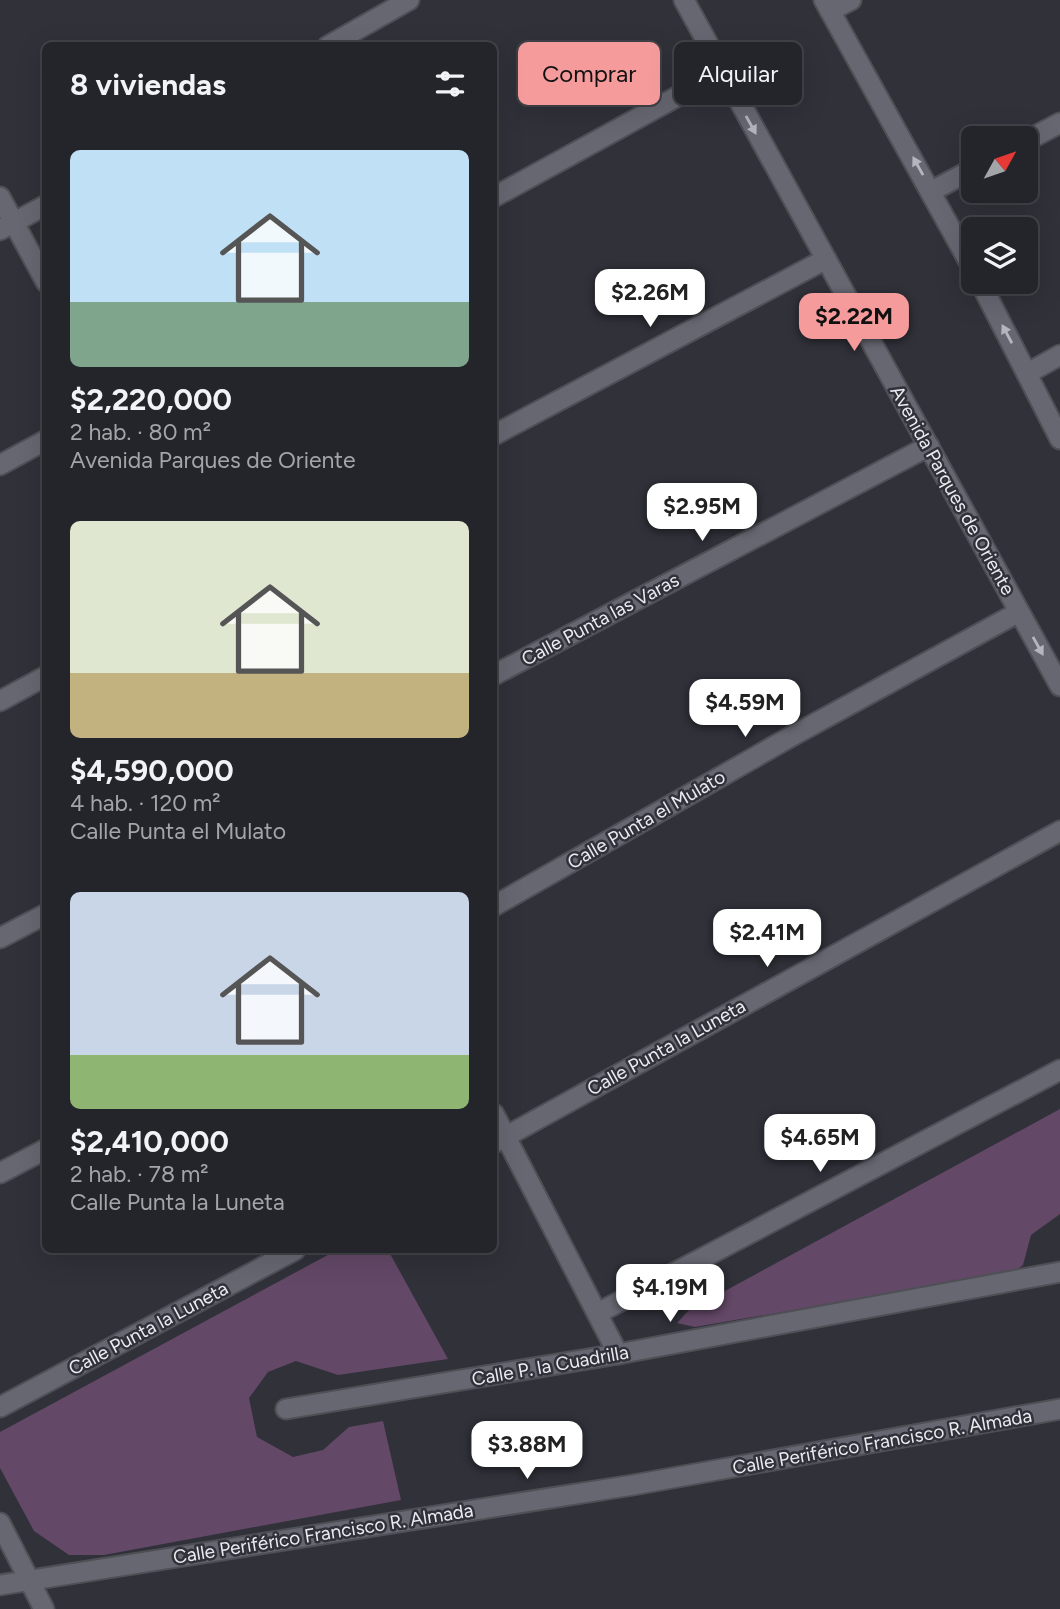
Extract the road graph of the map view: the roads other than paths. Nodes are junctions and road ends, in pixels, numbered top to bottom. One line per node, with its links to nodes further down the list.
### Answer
1 (409, 0): 5 (street)
2 (684, 0): 6 (street, Avenida Parques de Oriente)
3 (850, 0): 4 (street)
4 (827, 5): 12 (street, one-way to 4)
5 (335, 42)
6 (706, 42)
7 (674, 98): 13 (street)
8 (740, 105): 18 (street, Avenida Parques de Oriente, one-way to 18)
9 (1060, 123): 10 (street)
10 (1038, 135)
11 (961, 175): 12 (street)
12 (932, 191): 17 (street)
13 (497, 195)
14 (0, 197): 16 (street)
15 (42, 207): 16 (street)
16 (7, 226): 19 (street)
17 (961, 246)
18 (825, 259): 23 (street); 26 (street, Avenida Parques de Oriente)
19 (42, 276)
20 (986, 294): 22 (street, one-way to 20)
21 (1060, 355): 22 (street)
22 (1028, 373): 24 (street)
23 (497, 433)
24 (1060, 439)
25 (42, 442): 27 (street)
26 (929, 446): 28 (street, Avenida Parques de Oriente); 29 (street, Calle Punta las Varas)
27 (0, 465)
28 (1019, 612): 31 (street, Avenida Parques de Oriente, one-way to 31); 34 (street, Calle Punta el Mulato)
29 (497, 673)
30 (42, 678): 32 (street)
31 (1060, 686)
32 (0, 701)
33 (1060, 831): 38 (street, Calle Punta la Luneta)
34 (497, 904)
35 (42, 916): 36 (street)
36 (0, 938)
37 (1060, 1070): 43 (street)
38 (500, 1140): 43 (street)
39 (42, 1151): 40 (street)
40 (0, 1173)
41 (289, 1253): 45 (street, Calle Punta la Luneta)
42 (1060, 1272): 44 (street, Calle P. la Cuadrilla)
43 (598, 1313): 44 (street)
44 (618, 1354): 46 (street, Calle P. la Cuadrilla)
45 (0, 1407)
46 (286, 1409)
47 (1060, 1409): 49 (street, Calle Periférico Francisco R. Almada)
48 (0, 1523): 49 (street)
49 (30, 1579): 50 (street, Calle Periférico Francisco R. Almada); 51 (street)
50 (0, 1585)
51 (44, 1609)

